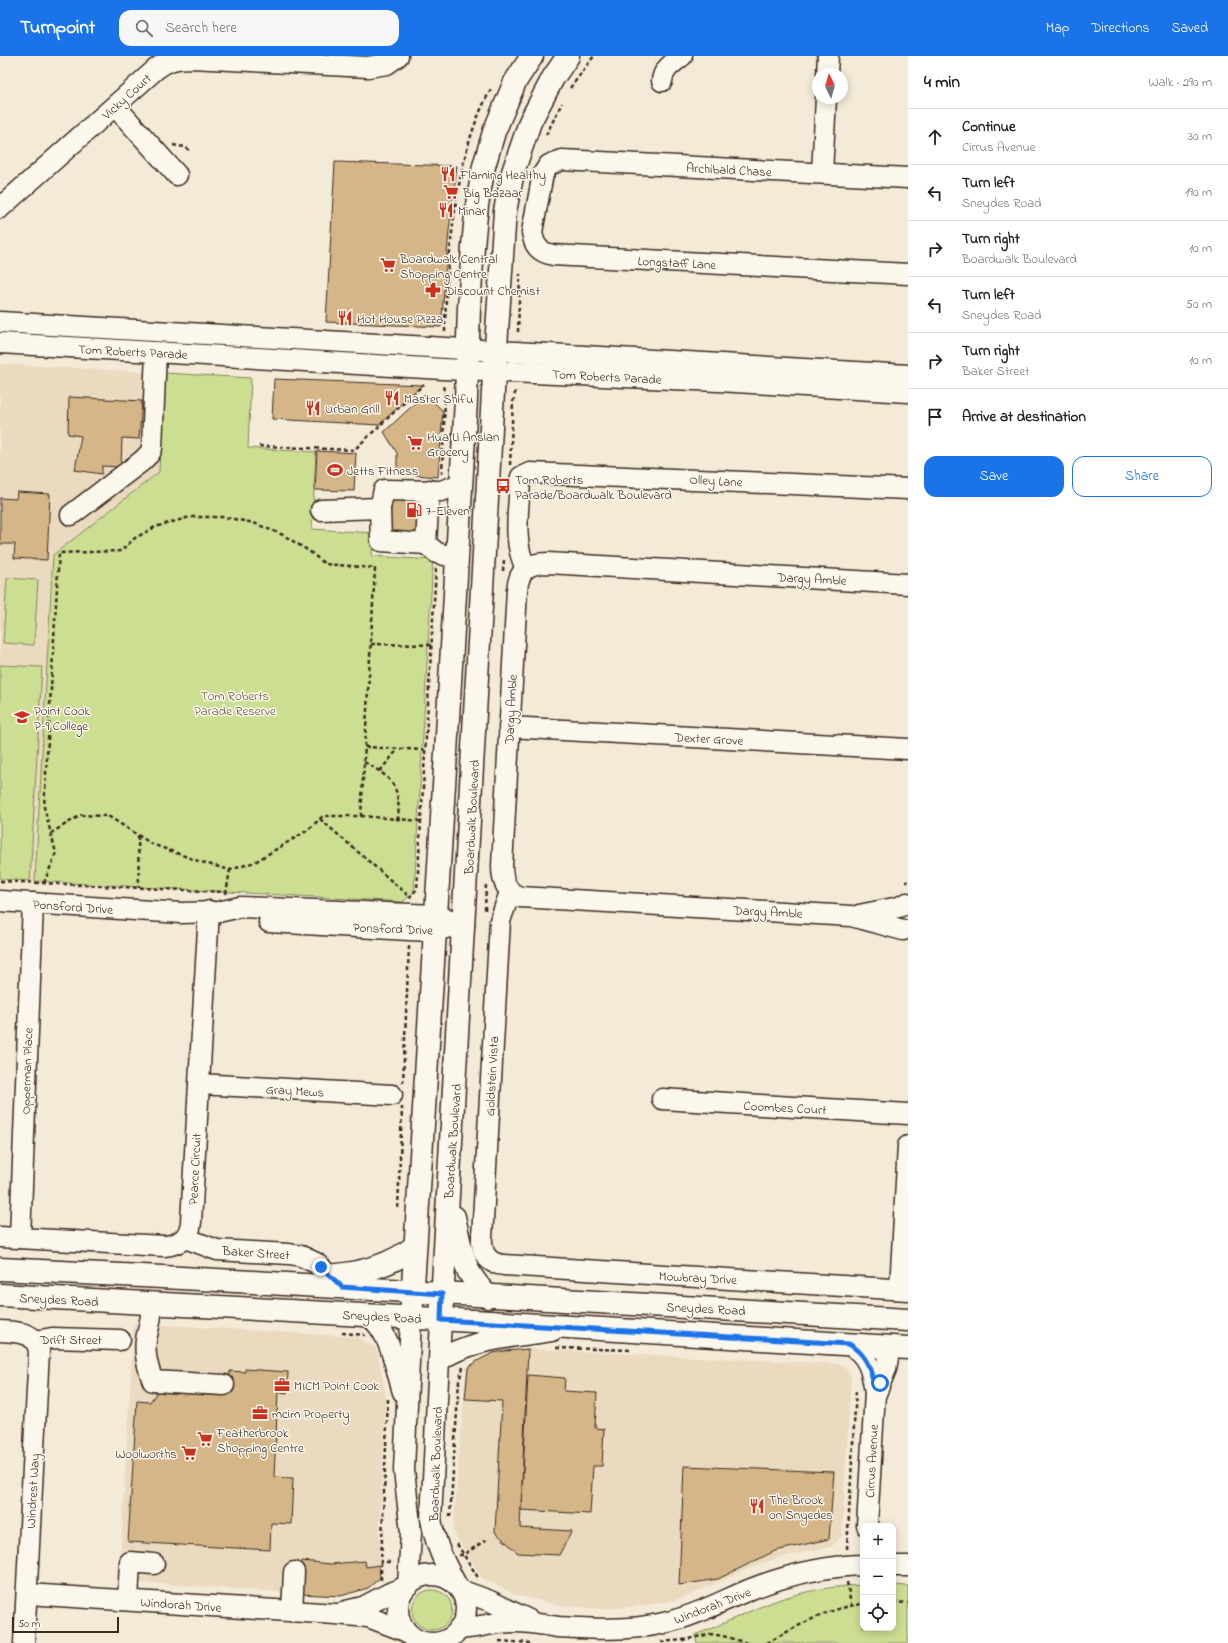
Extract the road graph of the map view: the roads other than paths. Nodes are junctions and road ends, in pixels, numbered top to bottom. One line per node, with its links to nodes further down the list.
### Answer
1 (398, 56): 9 (street, Vicky Court)
2 (532, 56): 22 (main road, Boardwalk Boulevard)
3 (568, 56): 24 (main road, Boardwalk Boulevard)
4 (682, 56): 7 (street)
5 (828, 56): 6 (street)
6 (827, 68)
7 (662, 81)
8 (826, 104): 11 (street)
9 (115, 106): 12 (street); 14 (street, Vicky Court)
10 (551, 164): 11 (street, Archibald Chase); 15 (street, Longstaff Lane)
11 (822, 173): 13 (street, Archibald Chase)
12 (177, 175)
13 (908, 178)
14 (0, 208)
15 (908, 274)
16 (0, 322): 17 (street, Tom Roberts Parade)
17 (252, 337): 18 (street, Tom Roberts Parade); 21 (street)
18 (308, 340): 22 (street, Tom Roberts Parade); 23 (street)
19 (0, 343): 20 (street, Tom Roberts Parade)
20 (156, 352): 21 (street, Tom Roberts Parade); 33 (street)
21 (266, 358): 23 (street, Tom Roberts Parade)
22 (468, 359): 23 (street, Tom Roberts Parade); 24 (street, Tom Roberts Parade); 28 (main road, Boardwalk Boulevard)
23 (307, 360)
24 (496, 360): 25 (street, Tom Roberts Parade); 47 (main road, Boardwalk Boulevard)
25 (719, 373): 26 (street, Tom Roberts Parade); 27 (street, Tom Roberts Parade)
26 (908, 375)
27 (908, 392)
28 (461, 484): 30 (street); 35 (main road, Boardwalk Boulevard)
29 (908, 489): 36 (street, Olley Lane)
30 (429, 490): 31 (street); 34 (street)
31 (380, 508): 32 (street); 34 (street)
32 (321, 510)
33 (71, 515)
34 (426, 544): 35 (street)
35 (457, 558): 46 (main road, Boardwalk Boulevard)
36 (526, 568): 37 (street, Dargy Amble); 38 (street, Dargy Amble)
37 (908, 584)
38 (509, 727): 39 (street, Dexter Grove); 40 (street, Dargy Amble)
39 (908, 750)
40 (510, 892): 45 (street, Dargy Amble); 59 (street, Goldstein Vista)
41 (0, 901): 42 (street, Ponsford Drive)
42 (33, 903): 44 (street, Ponsford Drive); 56 (street, Opperman Place)
43 (907, 903): 45 (street, Dargy Amble); 48 (street)
44 (218, 907): 46 (street, Ponsford Drive); 49 (street, Pearce Circuit)
45 (851, 916): 48 (street, Dargy Amble)
46 (435, 923): 47 (street, Ponsford Drive); 58 (main road, Boardwalk Boulevard)
47 (464, 924): 54 (main road, Boardwalk Boulevard)
48 (906, 935)
49 (199, 1084): 50 (street, Gray Mews); 57 (street, Pearce Circuit)
50 (392, 1095)
51 (662, 1099): 52 (street, Coombes Court)
52 (908, 1114)
53 (908, 1146): 63 (street)
54 (449, 1192): 65 (main road, Boardwalk Boulevard); 67 (main road)
55 (0, 1238): 56 (street)
56 (20, 1238): 57 (street)
57 (185, 1238): 62 (street, Baker Street)
58 (415, 1246): 62 (main road); 64 (main road, Boardwalk Boulevard)
59 (490, 1260): 63 (street, Mowbray Drive)
60 (0, 1269): 61 (main road, Sneydes Road)
61 (77, 1274): 62 (main road, Sneydes Road); 69 (main road)
62 (336, 1282): 64 (main road, Sneydes Road)
63 (904, 1290)
64 (412, 1291): 65 (main road, Sneydes Road); 72 (main road, Boardwalk Boulevard)
65 (442, 1294): 67 (main road, Sneydes Road); 73 (main road, Boardwalk Boulevard)
66 (0, 1295): 68 (main road, Sneydes Road)
67 (488, 1297): 71 (main road, Sneydes Road)
68 (116, 1302): 69 (main road, Sneydes Road); 77 (street)
69 (152, 1303): 70 (main road, Sneydes Road); 77 (street)
70 (367, 1316): 72 (main road, Sneydes Road); 85 (street)
71 (858, 1317): 74 (main road, Sneydes Road); 81 (main road)
72 (411, 1318): 73 (main road, Sneydes Road); 85 (street, Boardwalk Boulevard)
73 (441, 1320): 75 (main road, Sneydes Road); 82 (street, Boardwalk Boulevard)
74 (908, 1320)
75 (575, 1328): 80 (main road, Sneydes Road); 82 (street)
76 (0, 1331): 79 (street, Drift Street)
77 (147, 1336): 83 (street)
78 (120, 1340): 79 (street, Drift Street)
79 (35, 1341): 94 (street, Windrest Way)
80 (849, 1344): 81 (main road, Sneydes Road); 84 (street, Cirrus Avenue)
81 (899, 1347): 84 (street, Cirrus Avenue)
82 (439, 1361): 93 (street, Boardwalk Boulevard)
83 (224, 1385)
84 (875, 1396): 86 (street, Cirrus Avenue)
85 (406, 1406): 92 (street, Boardwalk Boulevard)
86 (867, 1523)
87 (154, 1564): 95 (street)
88 (860, 1565): 100 (street, Windorah Drive)
89 (896, 1566): 90 (street)
90 (908, 1566)
91 (294, 1572): 96 (street)
92 (406, 1586): 93 (street); 97 (street, Windorah Drive); 101 (street)
93 (459, 1588): 98 (street, Windorah Drive); 99 (street)
94 (27, 1594): 95 (street, Windorah Drive); 102 (street, Windrest Way)
95 (128, 1600): 96 (street, Windorah Drive)
96 (292, 1611): 97 (street, Windorah Drive)
97 (336, 1614): 101 (street, Windorah Drive)
98 (535, 1622): 99 (street, Windorah Drive); 100 (street, Windorah Drive)
99 (457, 1635): 101 (street)
100 (558, 1635)
101 (410, 1636)
102 (24, 1643)

